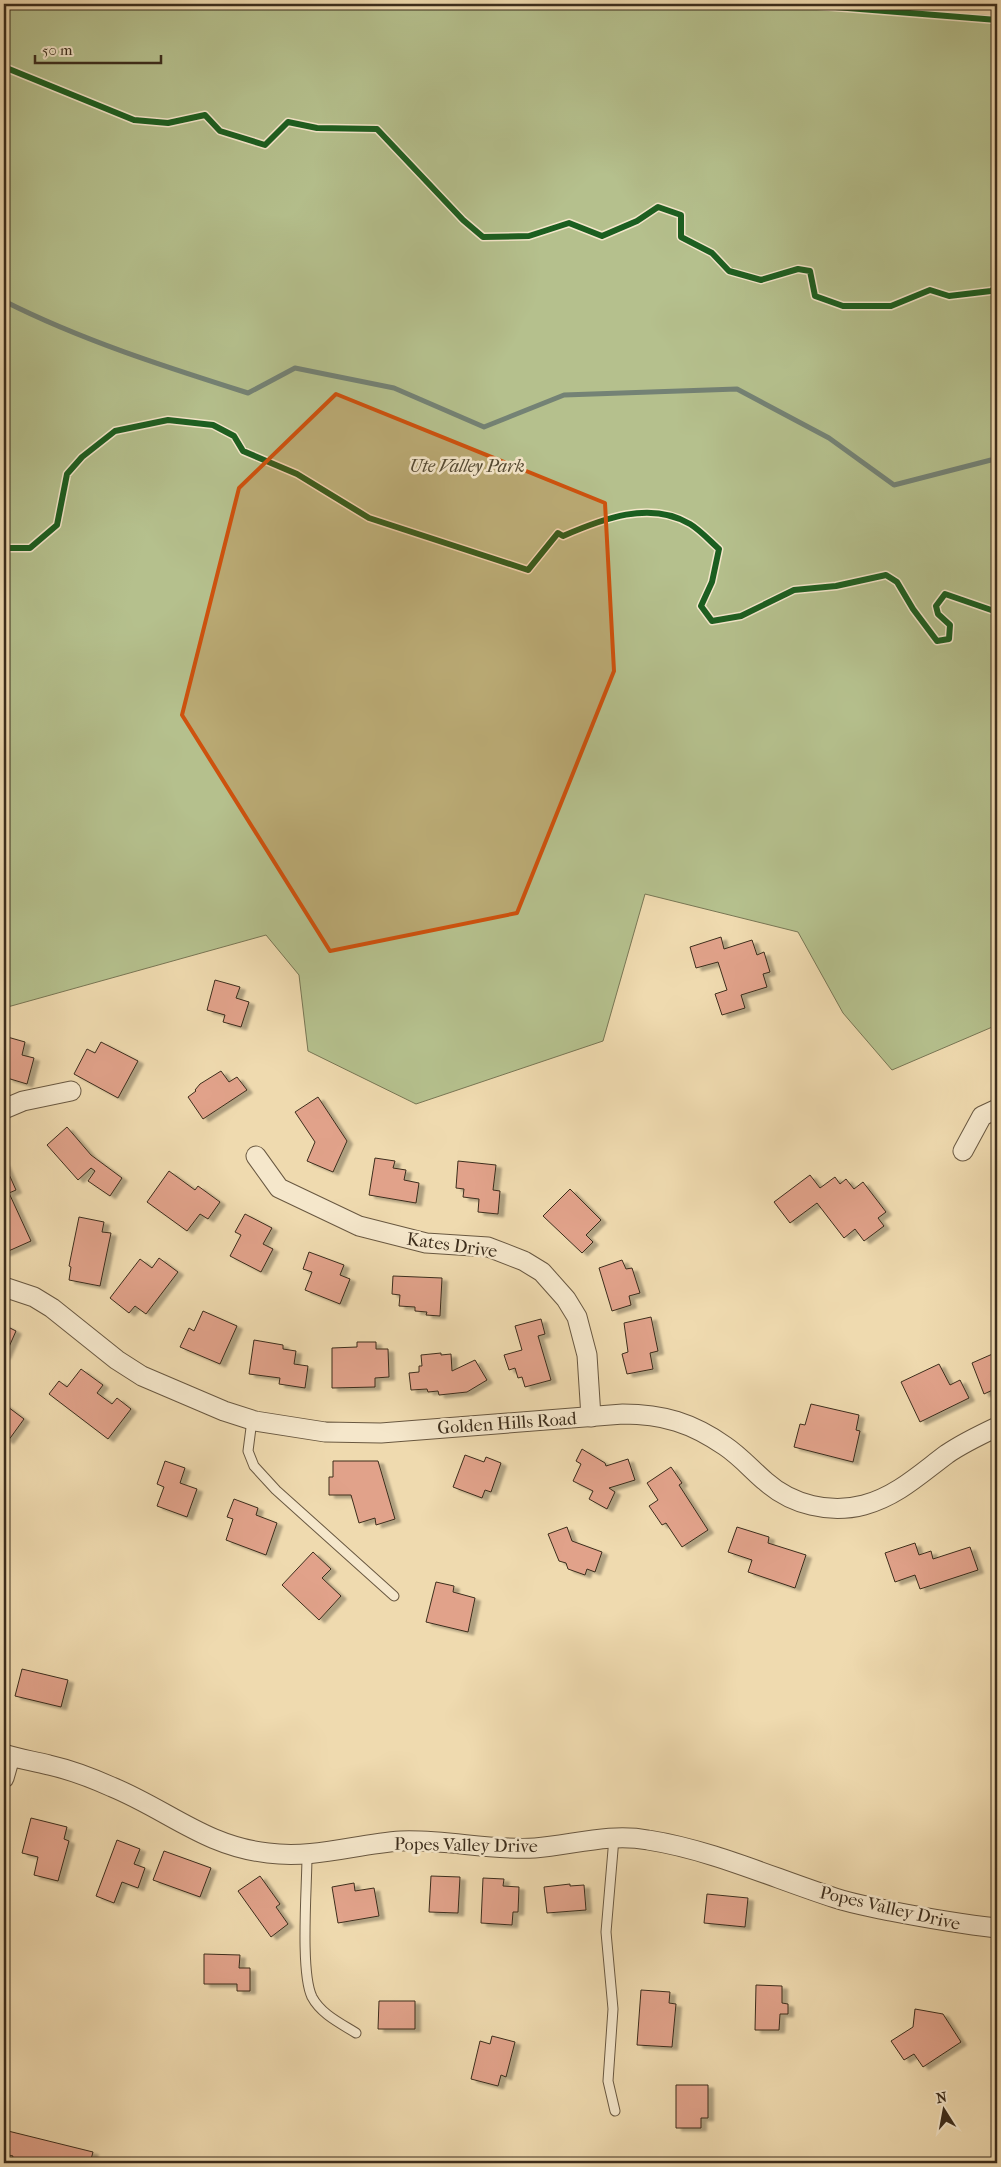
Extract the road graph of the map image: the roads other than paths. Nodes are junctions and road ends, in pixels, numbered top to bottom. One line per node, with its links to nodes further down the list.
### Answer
1 (71, 1091): 2 (street)
2 (4, 1109)
3 (997, 1109): 4 (street)
4 (963, 1151)
5 (256, 1156): 7 (street, Kates Drive)
6 (4, 1287): 8 (street, Golden Hills Road)
7 (591, 1417): 8 (street, Golden Hills Road); 9 (street, Golden Hills Road)
8 (252, 1420): 10 (lane)
9 (997, 1427)
10 (394, 1596)
11 (7, 1755): 12 (street); 14 (street, Popes Valley Drive)
12 (4, 1778)
13 (614, 1838): 14 (street, Popes Valley Drive); 15 (street, Popes Valley Drive); 17 (lane)
14 (307, 1856): 16 (lane)
15 (997, 1928)
16 (356, 2033)
17 (616, 2111)

